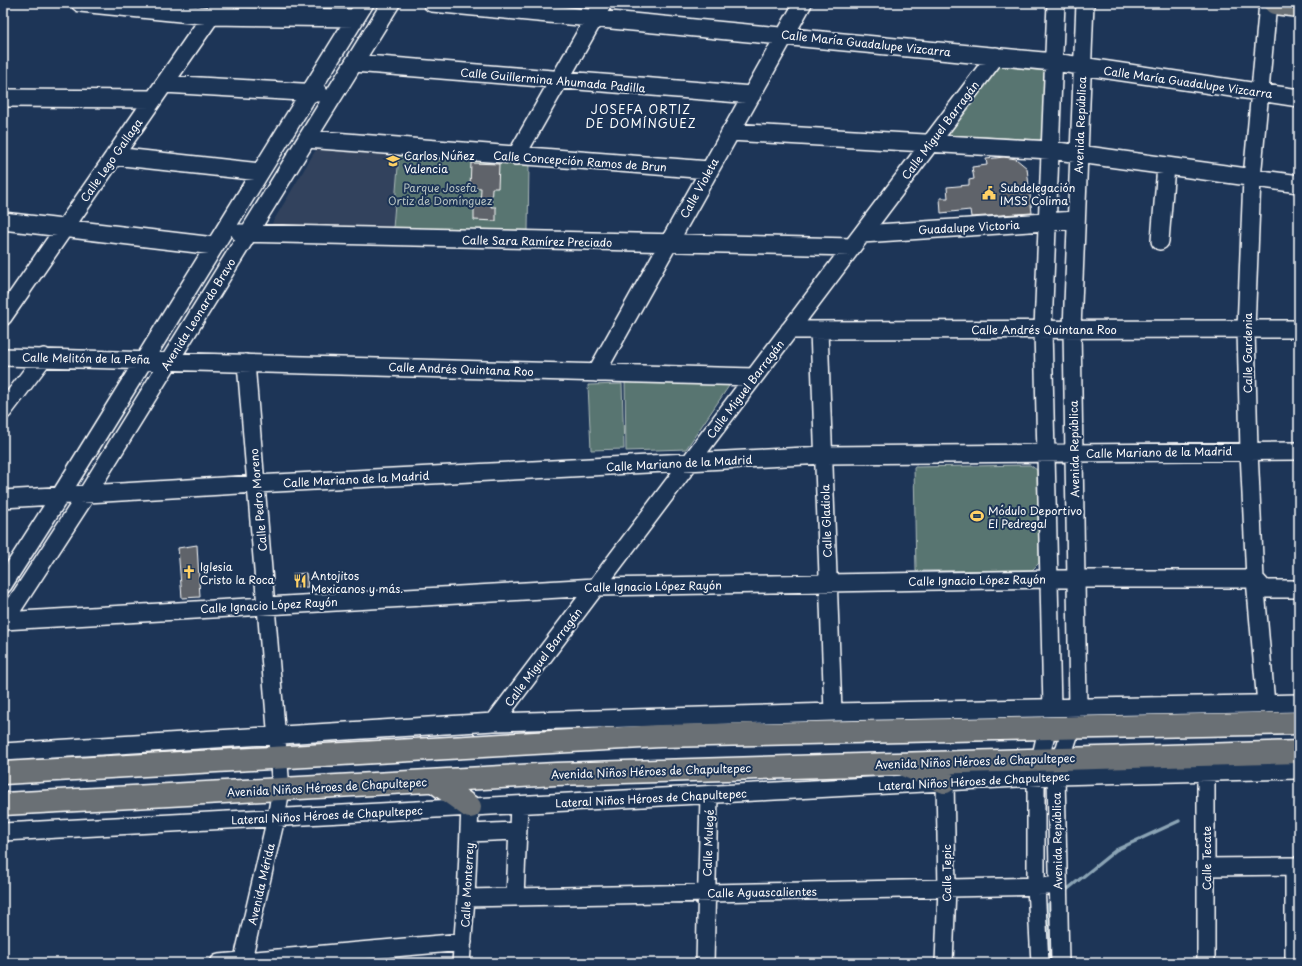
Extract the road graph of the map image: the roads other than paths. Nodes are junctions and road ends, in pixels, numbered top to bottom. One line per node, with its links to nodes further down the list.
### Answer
1 (80, 3): 12 (street)
2 (365, 3): 13 (street, Avenida Leonardo Bravo)
3 (392, 3): 18 (street, Avenida Leonardo Bravo)
4 (432, 3): 14 (street, Calle María Guadalupe Vizcarra)
5 (603, 3): 14 (street)
6 (803, 3): 15 (street, Calle Violeta)
7 (1056, 3): 17 (street, Avenida República)
8 (1085, 3): 19 (street, Avenida República)
9 (1268, 3): 23 (street, Calle Gardenia)
10 (1275, 3): 11 (main road)
11 (1299, 6)
12 (215, 10): 13 (street); 21 (street, Calle Lego Gallaga)
13 (355, 18): 22 (street, Avenida Leonardo Bravo)
14 (595, 18): 15 (street, Calle María Guadalupe Vizcarra); 20 (street)
15 (785, 35): 16 (street, Calle María Guadalupe Vizcarra); 25 (street, Calle Violeta)
16 (996, 56): 17 (street, Calle María Guadalupe Vizcarra); 31 (street, Calle Miguel Barragán)
17 (1054, 62): 19 (street, Calle María Guadalupe Vizcarra); 32 (street, Avenida República)
18 (354, 63): 20 (street, Calle Guillermina Ahumada Padilla); 24 (street, Avenida Leonardo Bravo)
19 (1082, 66): 23 (street, Calle María Guadalupe Vizcarra); 33 (street, Avenida República)
20 (559, 80): 25 (street, Calle Guillermina Ahumada Padilla); 35 (street)
21 (164, 84): 22 (street); 28 (street, Calle Lego Gallaga)
22 (309, 92): 24 (street); 38 (street, Avenida Leonardo Bravo)
23 (1260, 92): 27 (street, Calle María Guadalupe Vizcarra); 39 (street, Calle Gardenia)
24 (335, 94): 30 (street, Avenida Leonardo Bravo)
25 (752, 95): 29 (street, Calle Violeta)
26 (3, 98): 28 (street)
27 (1299, 98)
28 (153, 99): 34 (street, Calle Lego Gallaga)
29 (730, 132): 31 (street); 37 (street, Calle Violeta)
30 (307, 139): 35 (street, Calle Concepción Ramos de Brun); 45 (street, Avenida Leonardo Bravo)
31 (929, 144): 32 (street); 47 (street, Calle Miguel Barragán)
32 (1050, 150): 33 (street); 43 (street, Avenida República)
33 (1079, 153): 36 (street); 41 (street, Avenida República)
34 (114, 156): 38 (street); 44 (street, Calle Lego Gallaga)
35 (516, 156): 37 (street, Calle Concepción Ramos de Brun)
36 (1166, 166): 39 (street); 48 (street)
37 (709, 170): 49 (street, Calle Violeta)
38 (260, 172): 46 (street, Avenida Leonardo Bravo)
39 (1252, 178): 40 (street); 53 (street, Calle Gardenia)
40 (1299, 184)
41 (1076, 220): 43 (street, Guadalupe Victoria); 52 (street, Avenida República)
42 (3, 221): 44 (street, Calle Sara Ramírez Preciado)
43 (1047, 222): 47 (street, Guadalupe Victoria); 51 (street, Avenida República)
44 (64, 228): 46 (street, Calle Sara Ramírez Preciado); 50 (street, Calle Lego Gallaga)
45 (249, 233): 46 (street, Calle Sara Ramírez Preciado); 49 (street, Calle Sara Ramírez Preciado); 60 (street, Avenida Leonardo Bravo)
46 (218, 239): 59 (street, Avenida Leonardo Bravo)
47 (857, 240): 49 (street, Calle Sara Ramírez Preciado); 55 (street, Calle Miguel Barragán)
48 (1160, 241)
49 (668, 244): 62 (street, Calle Violeta)
50 (3, 317)
51 (1043, 329): 52 (street, Calle Andrés Quintana Roo); 56 (street, Calle Andrés Quintana Roo); 67 (street, Avenida República)
52 (1072, 329): 53 (street, Calle Andrés Quintana Roo); 68 (street, Avenida República)
53 (1246, 329): 54 (street, Calle Andrés Quintana Roo); 65 (street, Calle Gardenia)
54 (1299, 329)
55 (789, 330): 56 (street, Calle Andrés Quintana Roo); 63 (street, Calle Miguel Barragán)
56 (819, 330): 69 (street, Calle Gladiola)
57 (3, 357): 58 (street, Calle Melitón de la Peña)
58 (44, 358): 59 (street, Calle Melitón de la Peña); 64 (street)
59 (144, 360): 60 (street, Calle Melitón de la Peña); 73 (street, Avenida Leonardo Bravo)
60 (169, 360): 61 (street, Calle Andrés Quintana Roo); 72 (street, Avenida Leonardo Bravo)
61 (246, 362): 62 (street, Calle Andrés Quintana Roo); 71 (street, Calle Pedro Moreno)
62 (596, 373): 63 (street, Calle Andrés Quintana Roo)
63 (754, 377): 70 (street, Calle Miguel Barragán)
64 (3, 411)
65 (1248, 451): 66 (street, Calle Mariano de la Madrid); 68 (street, Calle Mariano de la Madrid); 77 (street, Calle Gardenia)
66 (1299, 451)
67 (1046, 453): 68 (street, Calle Mariano de la Madrid); 69 (street, Calle Mariano de la Madrid); 76 (street, Avenida República)
68 (1074, 454): 75 (street, Avenida República)
69 (824, 455): 70 (street, Calle Mariano de la Madrid); 78 (street, Calle Gladiola)
70 (690, 462): 71 (street, Calle Mariano de la Madrid); 80 (street, Calle Miguel Barragán)
71 (256, 484): 72 (street, Calle Mariano de la Madrid); 82 (street, Calle Pedro Moreno)
72 (87, 494): 73 (street, Calle Mariano de la Madrid); 83 (street, Avenida Leonardo Bravo)
73 (60, 496): 74 (street, Calle Mariano de la Madrid); 79 (street, Avenida Leonardo Bravo)
74 (3, 499)
75 (1076, 578): 76 (street, Calle Ignacio López Rayón); 77 (street, Calle Ignacio López Rayón); 87 (street, Avenida República)
76 (1049, 579): 78 (street, Calle Ignacio López Rayón); 88 (street, Avenida República)
77 (1255, 579): 81 (street); 84 (street, Calle Gardenia)
78 (828, 582): 80 (street, Calle Ignacio López Rayón); 86 (street, Calle Gladiola)
79 (3, 585)
80 (596, 587): 82 (street, Calle Ignacio López Rayón); 89 (street, Calle Miguel Barragán)
81 (1299, 589)
82 (266, 606): 83 (street, Calle Ignacio López Rayón); 91 (street, Calle Pedro Moreno)
83 (3, 621)
84 (1266, 704): 85 (street); 87 (street)
85 (1299, 704)
86 (833, 712): 88 (street); 89 (street)
87 (1075, 717): 88 (main road); 90 (main road); 96 (street, Avenida República)
88 (1050, 718): 91 (main road); 96 (street, Avenida República)
89 (494, 722): 91 (street)
90 (1299, 723)
91 (278, 747): 92 (street); 98 (main road); 101 (street, Avenida Mérida)
92 (3, 752)
93 (1299, 752): 95 (main road, Avenida Niños Héroes de Chapultepec)
94 (897, 763): 96 (main road, Avenida Niños Héroes de Chapultepec); 99 (main road, Avenida Niños Héroes de Chapultepec); 100 (main road)
95 (1206, 763): 96 (main road, Avenida Niños Héroes de Chapultepec); 97 (street); 111 (street, Calle Tecate)
96 (1048, 768): 100 (street, Lateral Niños Héroes de Chapultepec); 112 (street, Avenida República); 113 (street, Avenida República)
97 (1299, 770)
98 (3, 773)
99 (434, 781): 101 (main road, Avenida Niños Héroes de Chapultepec); 105 (main road)
100 (945, 782): 102 (street, Lateral Niños Héroes de Chapultepec); 114 (street, Calle Tepic)
101 (281, 789): 103 (main road, Avenida Niños Héroes de Chapultepec); 106 (street, Avenida Mérida)
102 (709, 795): 104 (street, Lateral Niños Héroes de Chapultepec); 115 (street, Calle Mulegé)
103 (3, 804)
104 (518, 805): 105 (street, Lateral Niños Héroes de Chapultepec); 107 (street)
105 (470, 808): 106 (street, Lateral Niños Héroes de Chapultepec); 109 (street, Calle Monterrey)
106 (276, 818): 108 (street, Lateral Niños Héroes de Chapultepec); 119 (street, Avenida Mérida)
107 (517, 830): 109 (street); 116 (street)
108 (3, 832)
109 (470, 833): 117 (street, Calle Monterrey)
110 (1296, 866): 111 (street); 127 (street)
111 (1206, 867): 126 (street, Calle Tecate)
112 (1036, 886): 113 (street, Calle Aguascalientes); 114 (street, Calle Aguascalientes); 124 (street, Avenida República)
113 (1058, 886): 125 (street, Avenida República)
114 (947, 888): 115 (street, Calle Aguascalientes); 123 (street, Calle Tepic)
115 (706, 893): 116 (street, Calle Aguascalientes); 122 (street, Calle Mulegé)
116 (515, 897): 117 (street, Calle Aguascalientes)
117 (466, 898): 118 (street, Calle Monterrey)
118 (463, 942): 119 (street); 121 (street, Calle Monterrey)
119 (243, 962): 120 (street)
120 (219, 963)
121 (461, 963)
122 (705, 963)
123 (944, 963)
124 (1040, 963)
125 (1060, 963)
126 (1206, 963)
127 (1294, 963)

